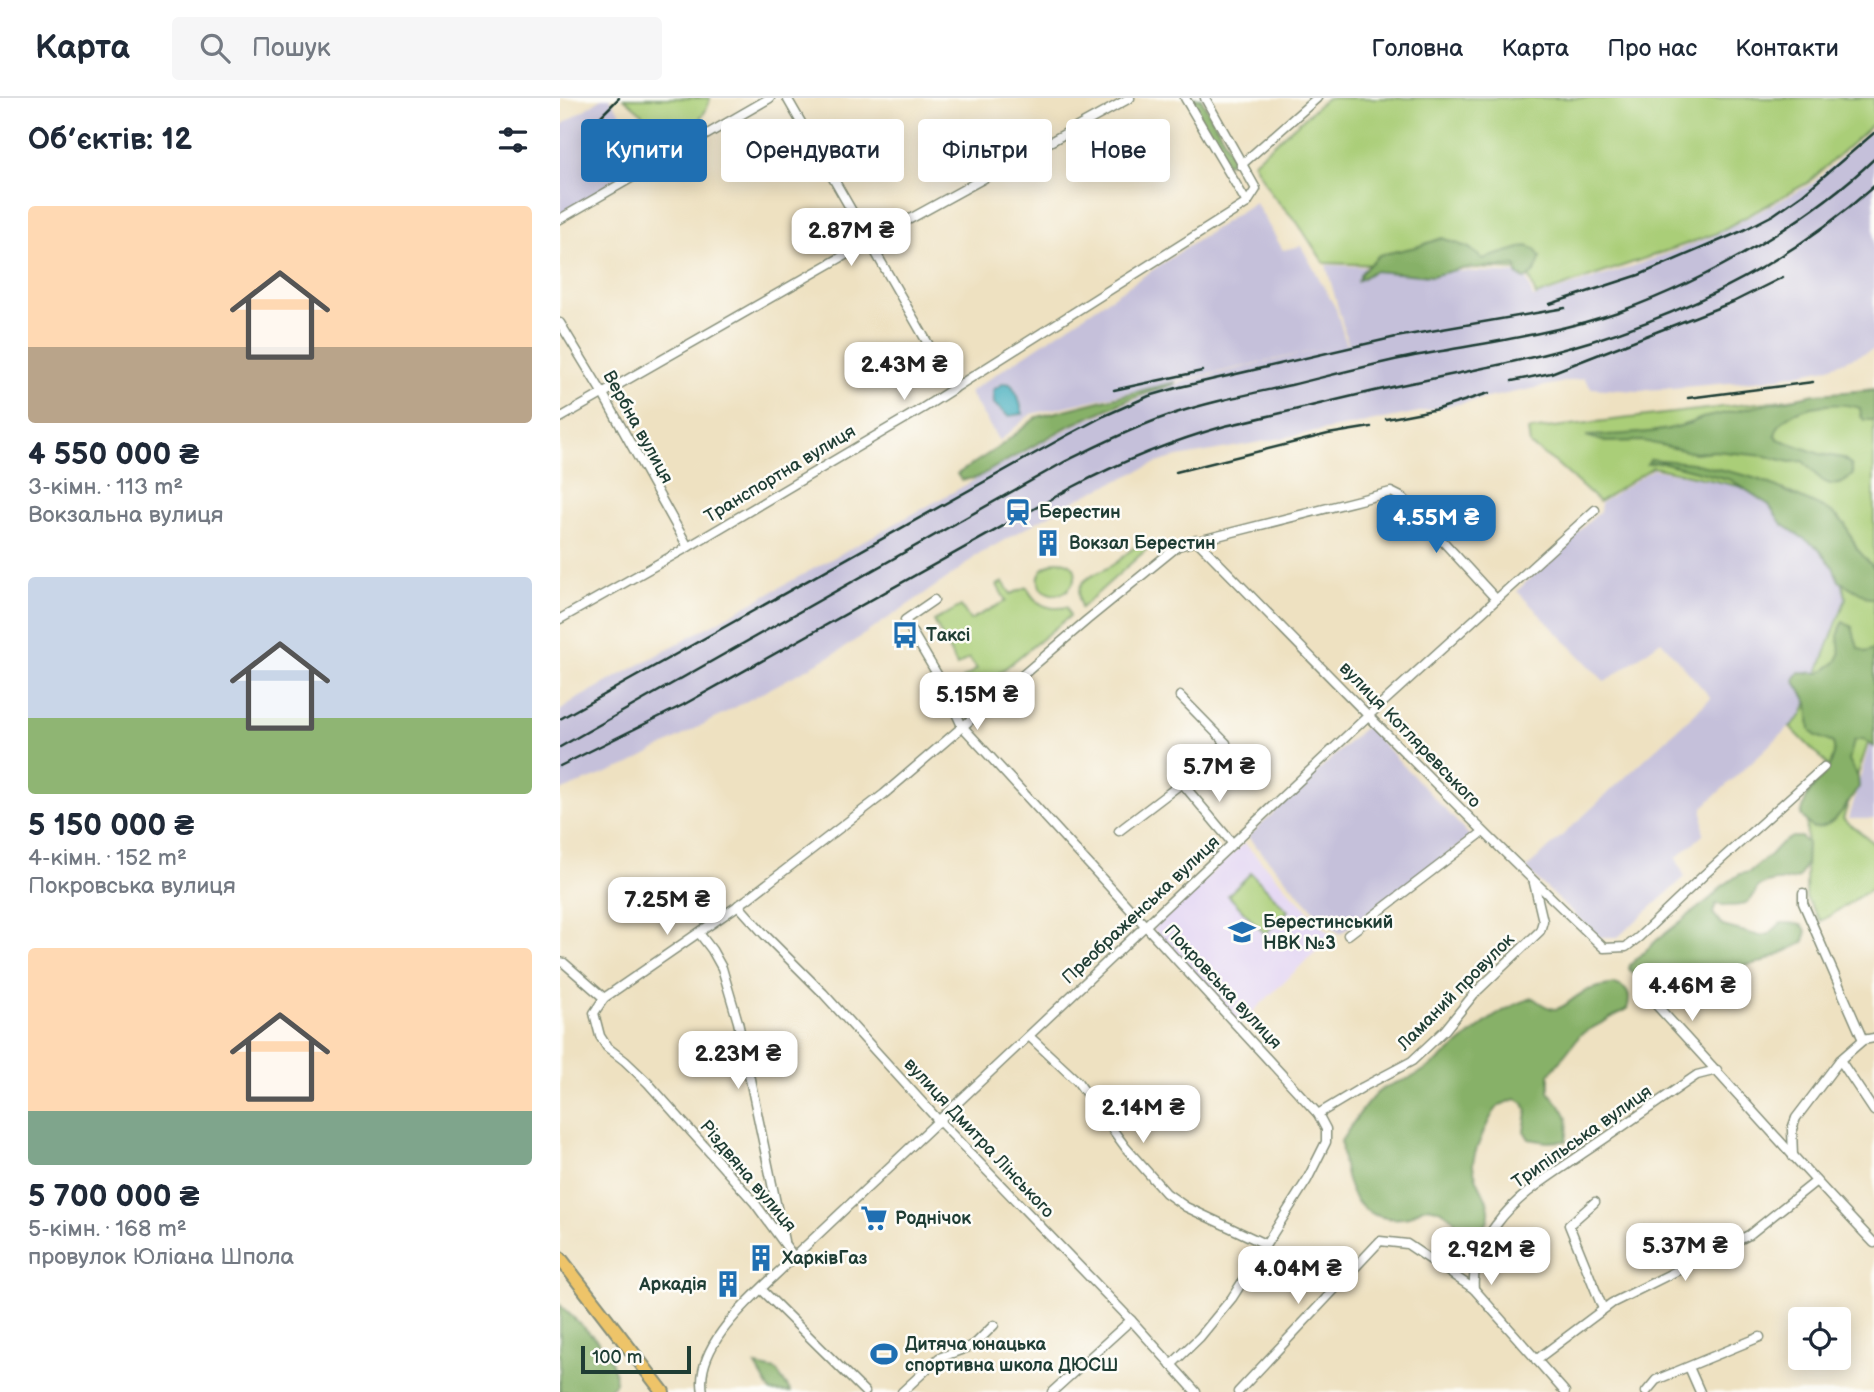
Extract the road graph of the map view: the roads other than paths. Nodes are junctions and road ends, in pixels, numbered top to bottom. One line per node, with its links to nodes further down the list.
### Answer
1 (770, 98): 9 (street)
2 (787, 98): 10 (street)
3 (1130, 98): 10 (street)
4 (1185, 98): 8 (street)
5 (1205, 98): 7 (street)
6 (1317, 98): 7 (street)
7 (1241, 165): 8 (street, Транспортна вулиця)
8 (1247, 204): 12 (street, Транспортна вулиця)
9 (560, 219)
10 (867, 242): 12 (street); 13 (street)
11 (560, 323): 13 (street, Вербна вулиця)
12 (954, 389): 17 (street, Транспортна вулиця)
13 (603, 394): 14 (street); 17 (street, Вербна вулиця)
14 (560, 418)
15 (1595, 510): 18 (street, Преображенська вулиця)
16 (1196, 540): 18 (street); 22 (street, вулиця Котляревського); 23 (street)
17 (688, 547): 20 (street, Транспортна вулиця)
18 (1496, 599): 22 (street, Преображенська вулиця)
19 (934, 600): 23 (street, Покровська вулиця)
20 (560, 620)
21 (1180, 696): 25 (street)
22 (1369, 715): 27 (street, вулиця Котляревського); 28 (street, Преображенська вулиця)
23 (962, 726): 31 (street); 32 (street, Покровська вулиця)
24 (1824, 767): 29 (street, вулиця Котляревського)
25 (1182, 783): 26 (street); 28 (street)
26 (1119, 831)
27 (1483, 832): 29 (street, вулиця Котляревського); 34 (street)
28 (1233, 844): 32 (street, Преображенська вулиця)
29 (1533, 881): 44 (street, Ламаний провулок)
30 (1802, 893): 40 (street)
31 (738, 905): 33 (street); 45 (street, вулиця Дмитра Лінського)
32 (1146, 927): 38 (street, Преображенська вулиця); 44 (street, Покровська вулиця)
33 (699, 933): 37 (street); 50 (street)
34 (1348, 935)
35 (560, 962): 37 (street)
36 (1647, 995): 42 (street)
37 (604, 998): 50 (street, Різдвяна вулиця)
38 (1030, 1037): 45 (street, Преображенська вулиця); 51 (street)
39 (1874, 1038): 40 (street)
40 (1863, 1040): 41 (street)
41 (1840, 1059): 43 (street); 46 (street)
42 (1717, 1070): 46 (street); 54 (street, Трипільська вулиця)
43 (1874, 1111)
44 (1318, 1114): 51 (street)
45 (939, 1121): 52 (street, Преображенська вулиця); 57 (street, вулиця Дмитра Лінського)
46 (1793, 1157): 47 (street)
47 (1815, 1182): 49 (street); 56 (street)
48 (1595, 1202): 56 (street)
49 (1874, 1243)
50 (784, 1244): 52 (street, Різдвяна вулиця)
51 (1265, 1244): 61 (street)
52 (794, 1257): 55 (street, Преображенська вулиця)
53 (560, 1258): 63 (highway)
54 (1474, 1289): 60 (street); 69 (street)
55 (762, 1290): 64 (street, Преображенська вулиця); 65 (street)
56 (1603, 1309): 60 (street)
57 (1131, 1320): 61 (street, вулиця Дмитра Лінського); 67 (street)
58 (994, 1325): 66 (street)
59 (1760, 1337): 62 (street)
60 (1536, 1360): 70 (street)
61 (1171, 1365): 68 (street, вулиця Дмитра Лінського)
62 (1689, 1367): 71 (street); 72 (street)
63 (663, 1392)
64 (703, 1392)
65 (865, 1392)
66 (902, 1392)
67 (1052, 1392)
68 (1196, 1392)
69 (1238, 1392)
70 (1565, 1392)
71 (1646, 1392)
72 (1700, 1392)

